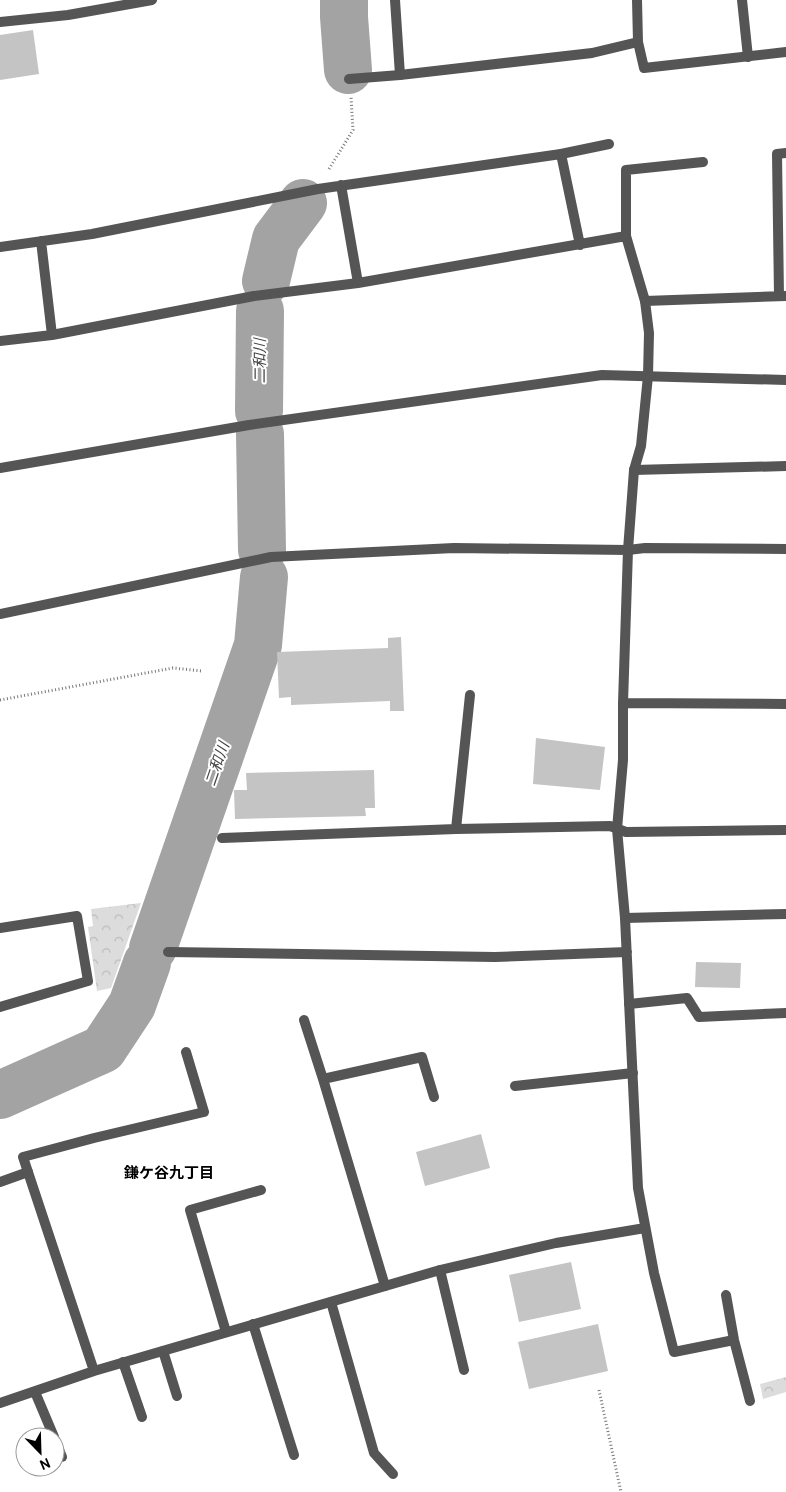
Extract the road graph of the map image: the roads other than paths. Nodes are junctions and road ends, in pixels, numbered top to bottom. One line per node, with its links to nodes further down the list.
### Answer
1 (152, 0): 5 (street)
2 (395, 0): 9 (street)
3 (637, 0): 6 (street)
4 (742, 0): 8 (street)
5 (0, 22)
6 (638, 42): 8 (street); 9 (street)
7 (786, 52): 8 (street)
8 (748, 57)
9 (400, 75): 10 (street)
10 (349, 79)
11 (609, 144): 13 (street)
12 (786, 153): 16 (street)
13 (561, 154): 15 (street); 19 (street)
14 (703, 162): 17 (street)
15 (341, 185): 18 (street); 21 (street)
16 (782, 228): 22 (street)
17 (626, 236): 19 (street); 23 (street)
18 (41, 241): 20 (street); 24 (street)
19 (580, 245): 21 (street)
20 (0, 247)
21 (358, 283): 24 (street)
22 (783, 296): 23 (street)
23 (646, 301): 26 (street)
24 (52, 334): 25 (street)
25 (0, 341)
26 (648, 376): 27 (street); 29 (street); 30 (street)
27 (786, 380)
28 (786, 466): 30 (street)
29 (0, 468)
30 (634, 470): 32 (street)
31 (786, 549): 32 (street)
32 (628, 550): 33 (street); 35 (street)
33 (0, 614)
34 (470, 696): 37 (street)
35 (623, 703): 36 (street); 38 (street)
36 (786, 704)
37 (456, 829): 38 (street); 40 (street)
38 (617, 829): 39 (street); 42 (street)
39 (786, 830)
40 (222, 838)
41 (786, 914): 42 (street)
42 (625, 918): 45 (street)
43 (0, 928): 47 (street)
44 (168, 952): 45 (street)
45 (627, 952): 46 (street)
46 (629, 1004): 48 (street); 51 (street)
47 (0, 1007)
48 (786, 1013)
49 (304, 1020): 52 (street)
50 (186, 1052): 55 (street)
51 (632, 1073): 53 (street); 58 (street)
52 (323, 1079): 54 (street); 60 (street)
53 (515, 1086)
54 (434, 1097)
55 (28, 1172): 56 (street); 68 (street)
56 (0, 1182)
57 (261, 1190): 64 (street)
58 (645, 1228): 59 (street); 65 (street)
59 (440, 1270): 60 (street); 69 (street)
60 (385, 1286): 62 (street)
61 (726, 1295): 65 (street)
62 (331, 1302): 63 (street); 77 (street)
63 (253, 1324): 64 (street); 76 (street)
64 (226, 1332): 66 (street)
65 (734, 1340): 72 (street)
66 (163, 1350): 67 (street); 71 (street)
67 (123, 1362): 68 (street); 74 (street)
68 (94, 1370): 70 (street)
69 (464, 1370)
70 (35, 1392): 73 (street); 75 (street)
71 (177, 1396)
72 (750, 1401)
73 (0, 1403)
74 (142, 1417)
75 (49, 1427)
76 (294, 1455)
77 (393, 1474)

